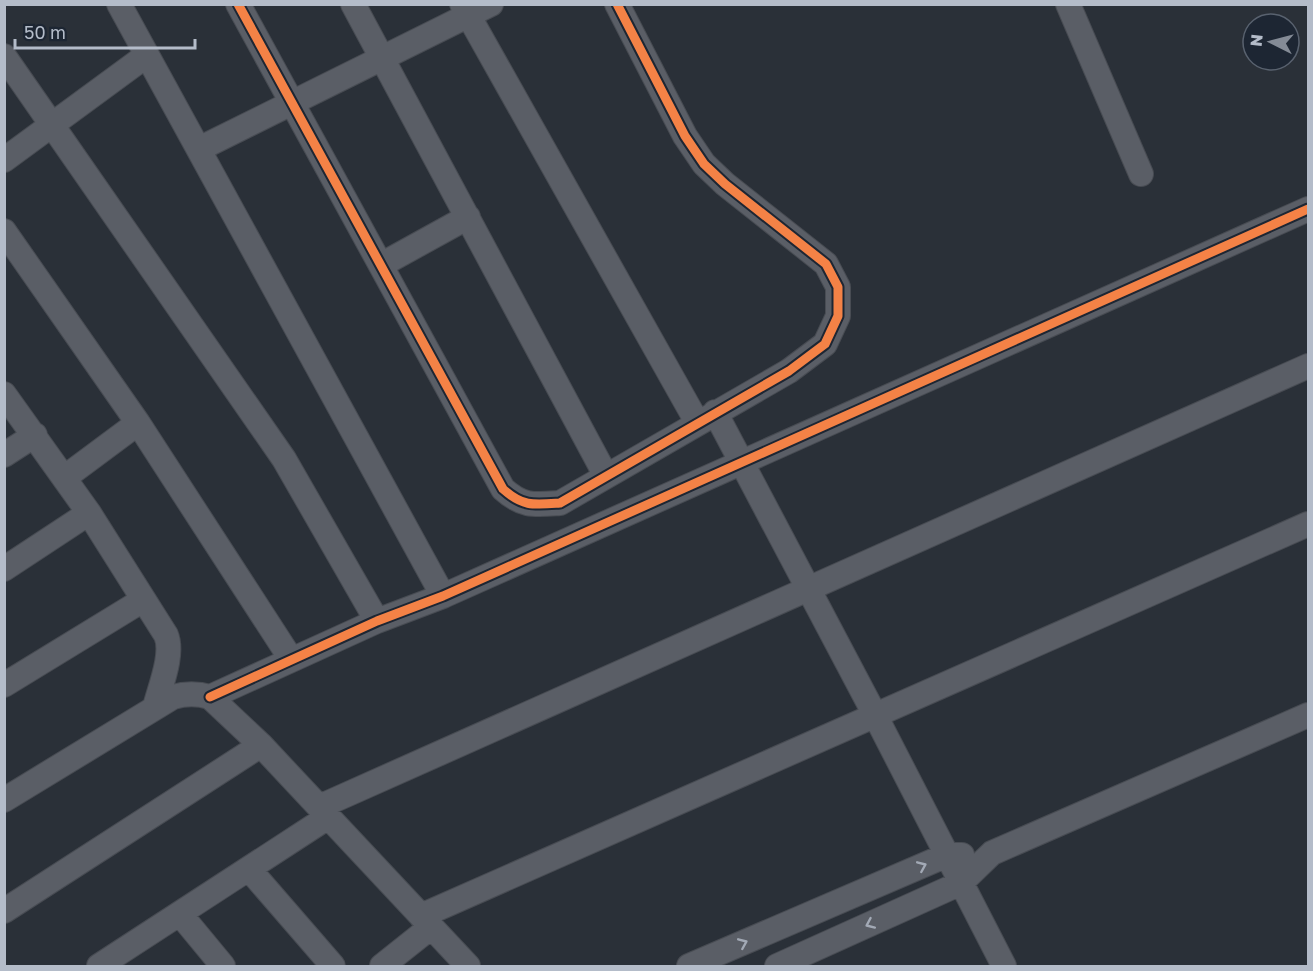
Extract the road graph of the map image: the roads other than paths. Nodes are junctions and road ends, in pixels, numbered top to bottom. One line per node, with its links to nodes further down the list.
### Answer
1 (119, 4): 8 (street)
2 (238, 4): 11 (street)
3 (353, 4): 10 (street)
4 (491, 4): 7 (street)
5 (617, 4): 22 (street)
6 (1068, 4): 15 (street)
7 (466, 10): 10 (street); 22 (street)
8 (147, 55): 12 (street); 13 (street)
9 (4, 56): 12 (street)
10 (383, 58): 11 (street); 17 (street)
11 (292, 103): 13 (street); 19 (street)
12 (51, 125): 14 (street); 35 (street)
13 (199, 149): 33 (street)
14 (4, 160)
15 (1141, 174)
16 (1308, 209): 26 (street)
17 (468, 218): 19 (street); 27 (street)
18 (4, 231): 23 (street)
19 (381, 265): 27 (street)
20 (1308, 366): 32 (street)
21 (4, 394): 24 (street)
22 (706, 417): 26 (street); 27 (street)
23 (138, 423): 28 (street); 36 (street)
24 (34, 435): 25 (street); 28 (street)
25 (4, 454)
26 (742, 462): 32 (street); 33 (street)
27 (606, 476)
28 (64, 478): 29 (street)
29 (89, 513): 31 (street); 34 (street)
30 (1308, 524): 40 (street)
31 (4, 569)
32 (808, 588): 40 (street); 44 (street)
33 (443, 596): 35 (street)
34 (143, 600): 37 (street); 39 (street)
35 (377, 621): 36 (street)
36 (291, 659): 38 (street)
37 (4, 686)
38 (210, 697): 39 (street); 42 (street)
39 (154, 707): 43 (street)
40 (875, 715): 46 (street); 51 (street)
41 (1308, 715): 45 (street)
42 (261, 745): 44 (street); 49 (street)
43 (4, 800)
44 (324, 812): 47 (street); 51 (street)
45 (992, 853): 46 (street); 48 (street)
46 (947, 855): 48 (street); 57 (street, one-way to 46)
47 (249, 869): 50 (street); 54 (street)
48 (961, 883): 58 (street, one-way to 58); 59 (street)
49 (4, 911)
50 (180, 914): 52 (street); 53 (street)
51 (426, 921): 55 (street); 56 (street)
52 (105, 965)
53 (223, 966)
54 (333, 966)
55 (382, 966)
56 (468, 966)
57 (689, 966)
58 (777, 966)
59 (1004, 966)

